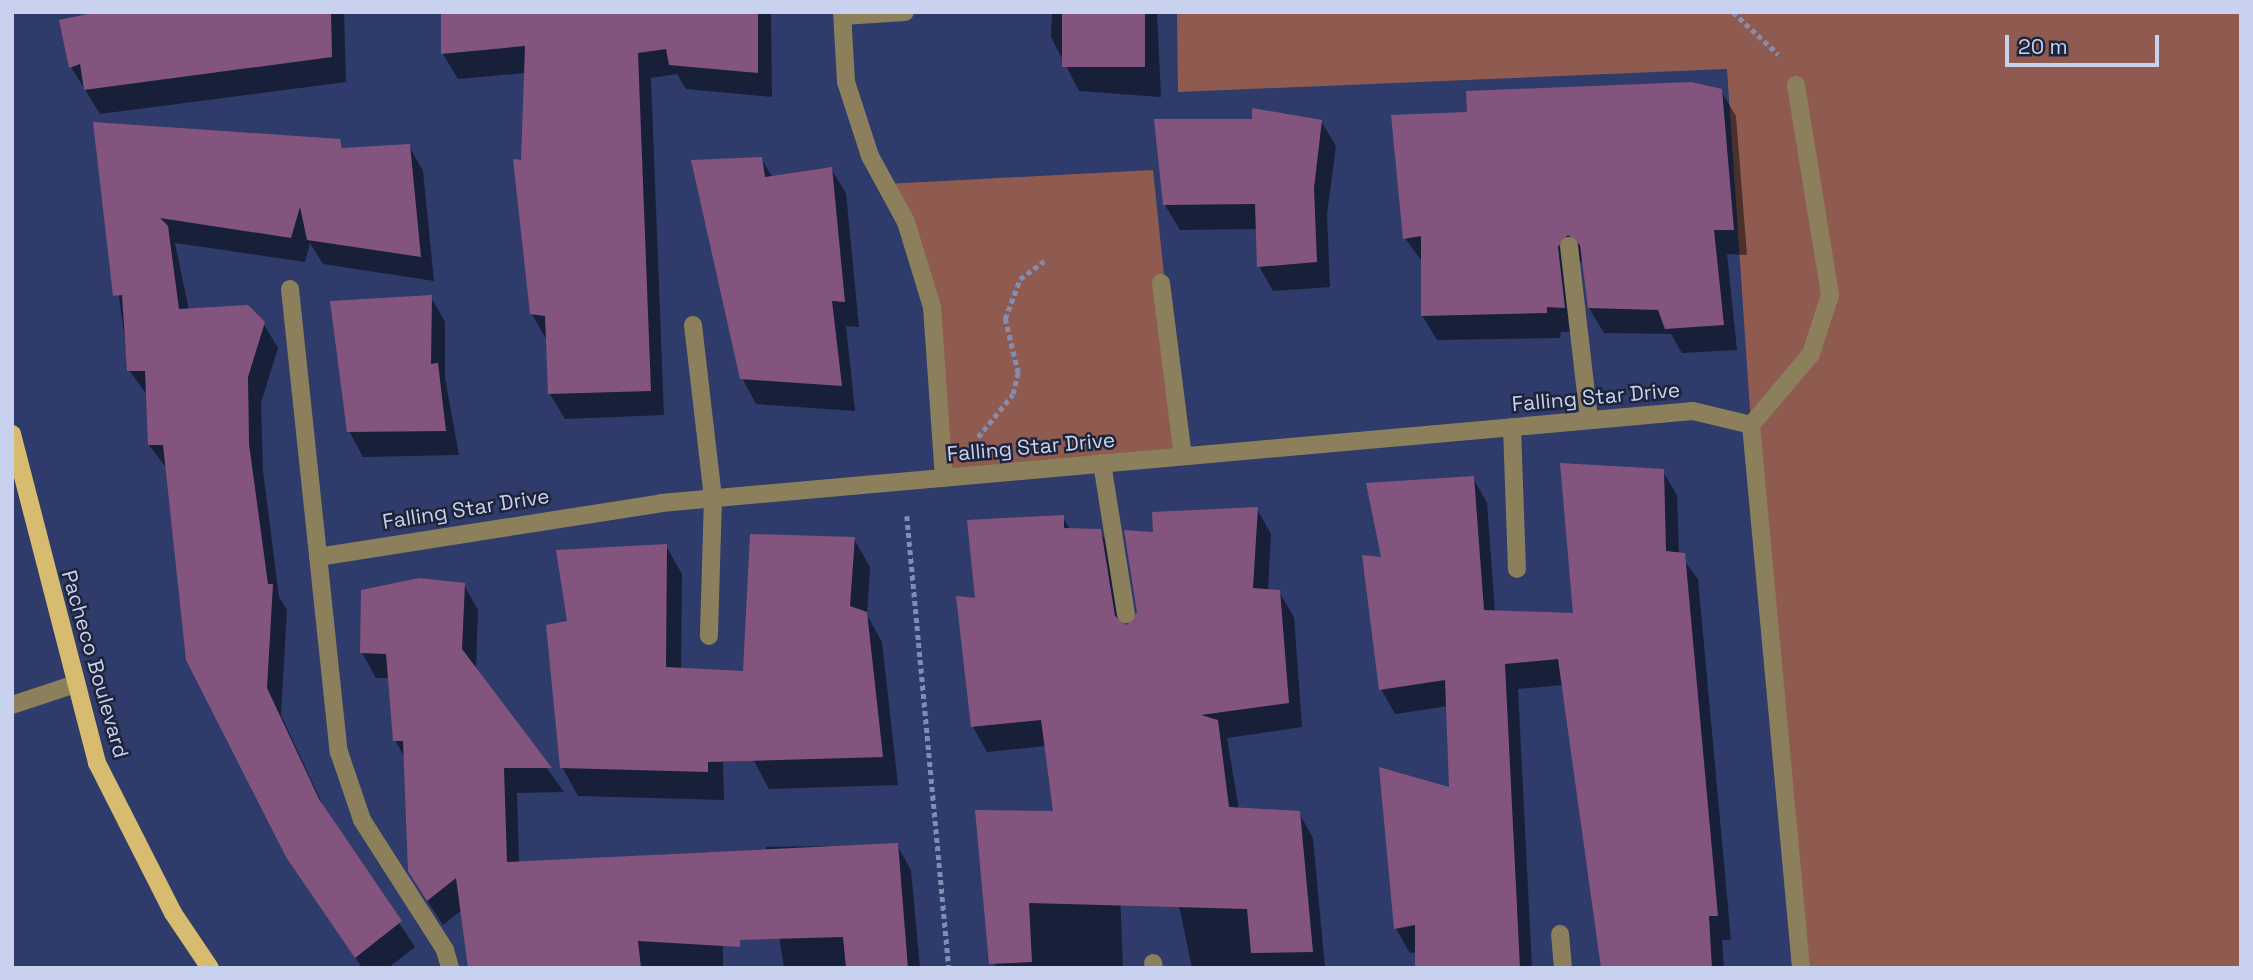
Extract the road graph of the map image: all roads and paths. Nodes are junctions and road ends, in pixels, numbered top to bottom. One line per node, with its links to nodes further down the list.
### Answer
1 (905, 12): 3 (street)
2 (1733, 12): 4 (path)
3 (842, 14): 16 (street)
4 (1796, 85): 11 (street)
5 (1569, 246): 10 (street)
6 (1044, 261): 16 (path)
7 (1161, 283): 14 (street)
8 (290, 289): 19 (street)
9 (693, 325): 18 (street)
10 (1589, 421): 11 (street, Falling Star Drive); 12 (street, Falling Star Drive)
11 (1751, 425): 30 (street)
12 (1512, 427): 14 (street, Falling Star Drive); 20 (street)
13 (13, 438): 23 (main road, Pacheco Boulevard)
14 (1183, 456): 15 (street, Falling Star Drive)
15 (1102, 463): 16 (street, Falling Star Drive); 21 (street)
16 (944, 478): 17 (street, Falling Star Drive)
17 (904, 481): 18 (street, Falling Star Drive); 28 (path)
18 (713, 498): 19 (street, Falling Star Drive); 22 (street)
19 (318, 557): 27 (street)
20 (1517, 569)
21 (1126, 614)
22 (709, 636)
23 (75, 684): 24 (street); 26 (main road, Pacheco Boulevard)
24 (12, 705)
25 (1560, 934): 29 (street)
26 (210, 968)
27 (450, 968)
28 (949, 968)
29 (1563, 968)
30 (1801, 968)

